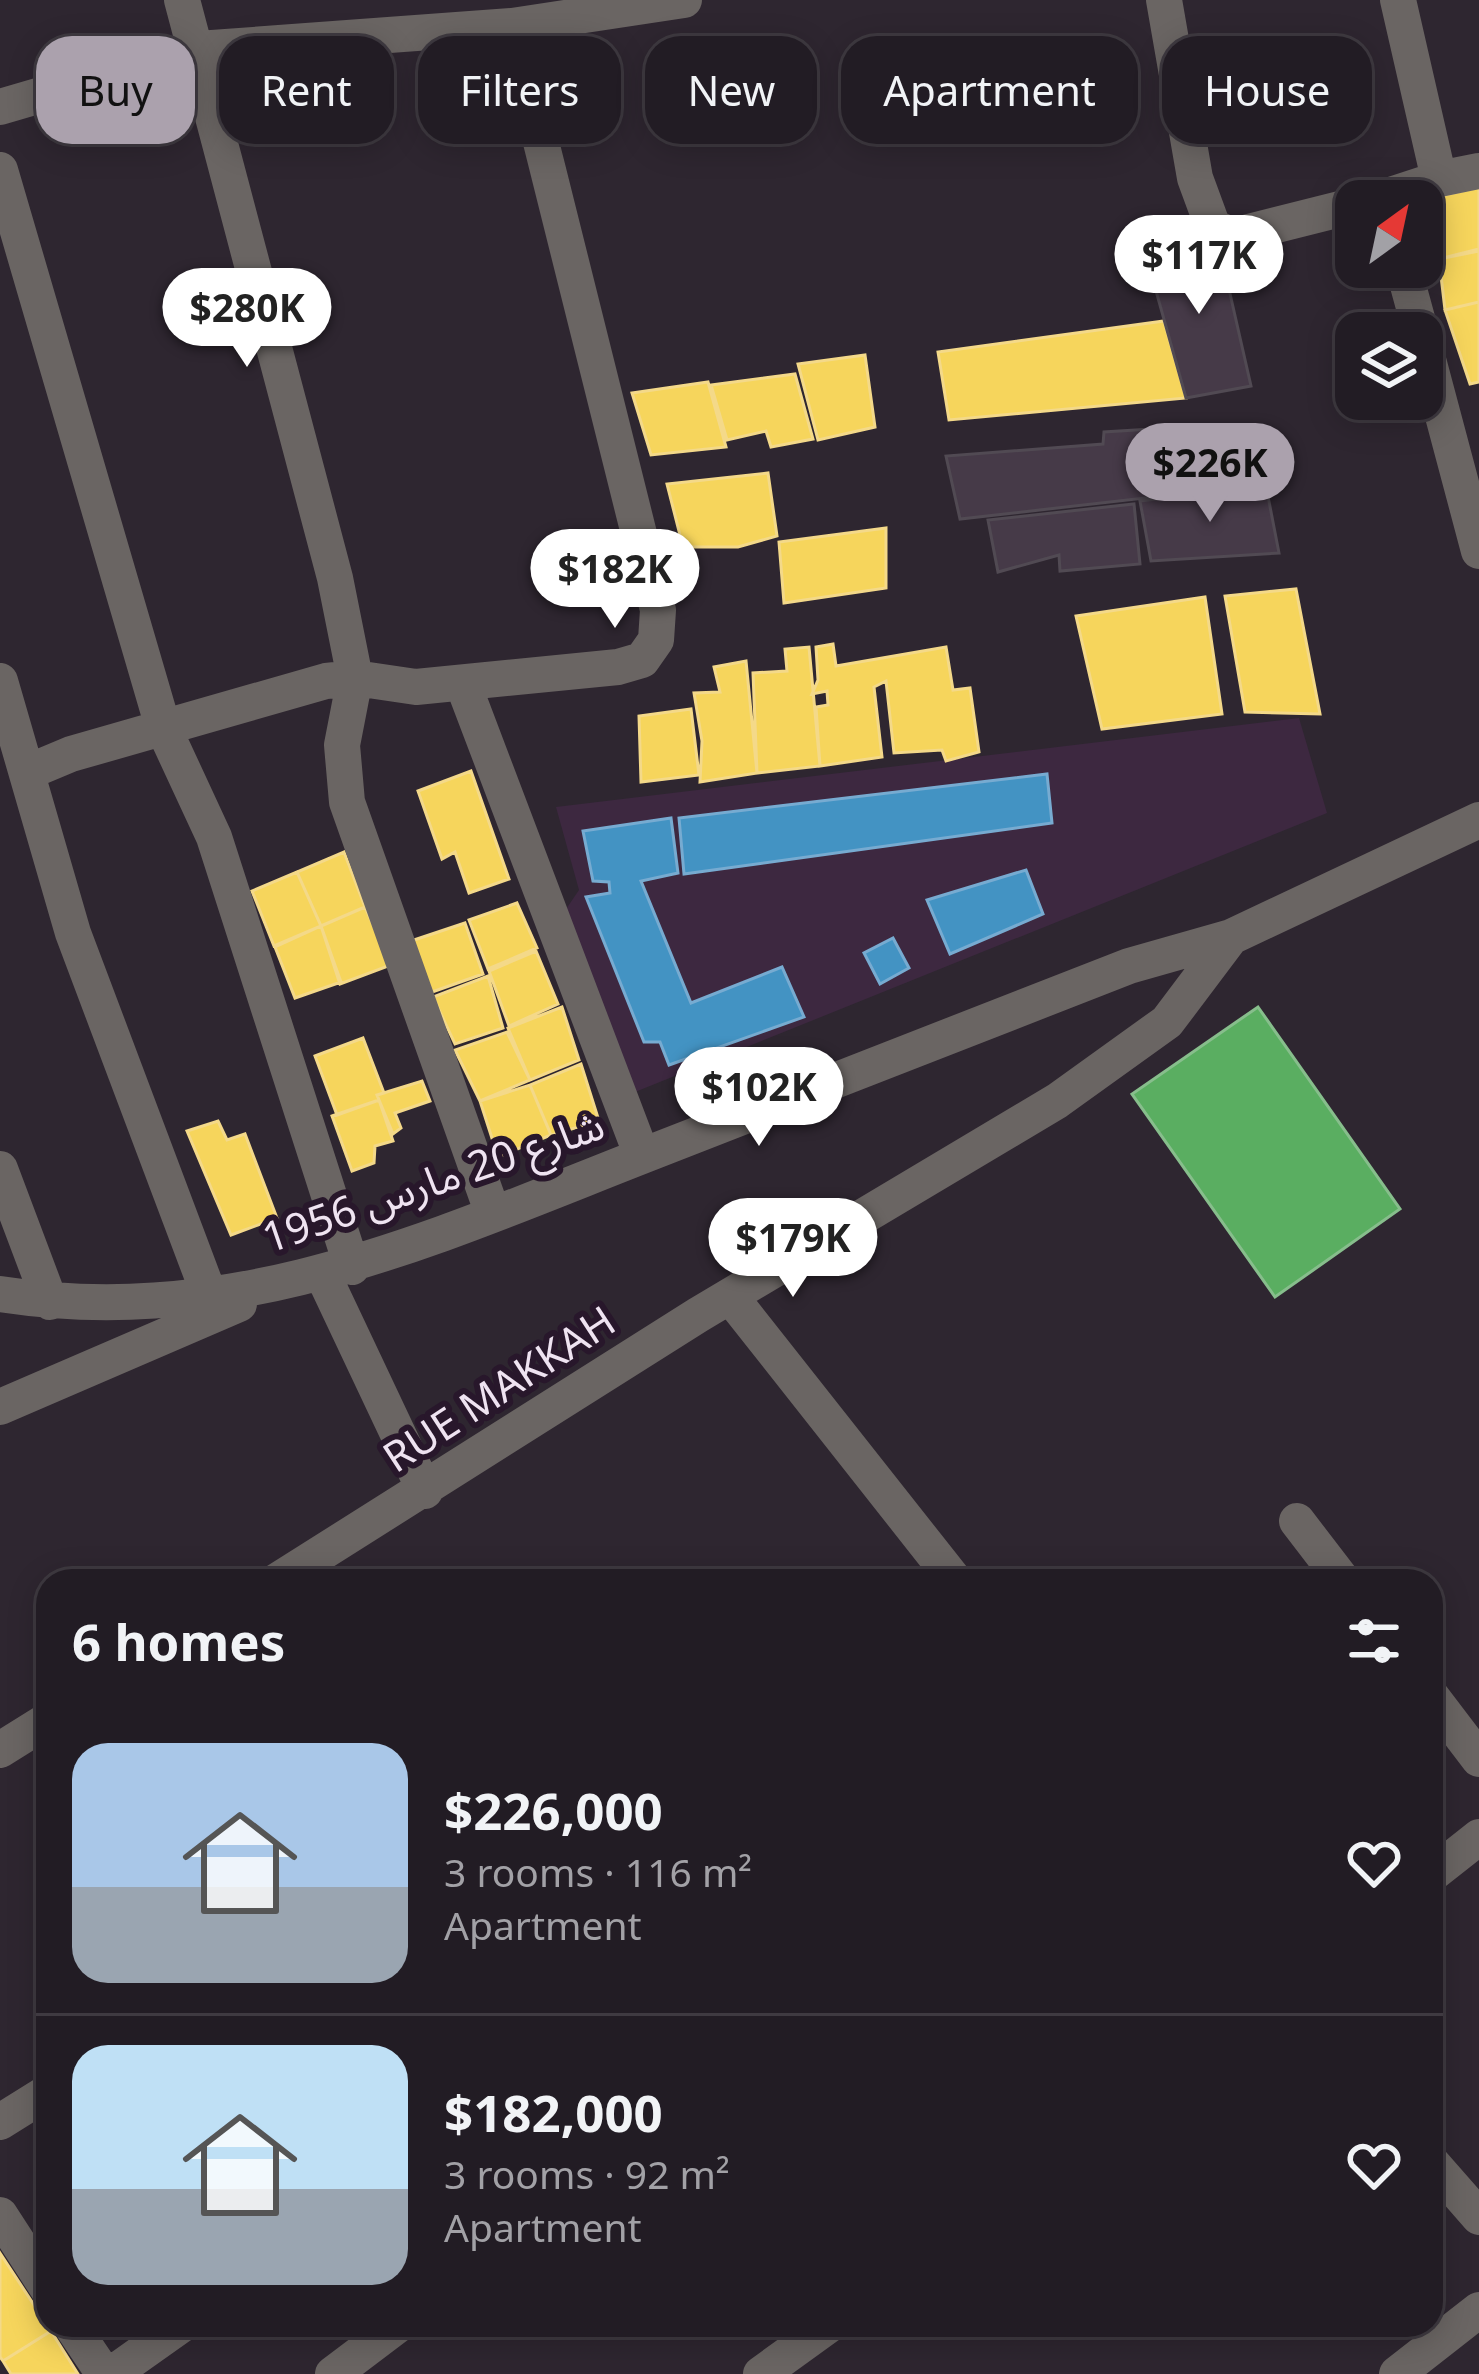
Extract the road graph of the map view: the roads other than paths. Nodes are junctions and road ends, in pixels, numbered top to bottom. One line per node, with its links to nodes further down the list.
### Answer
1 (182, 0): 6 (street)
2 (684, 0): 5 (street)
3 (1164, 0): 12 (street)
4 (1398, 0): 10 (street)
5 (499, 18): 6 (street); 17 (street)
6 (198, 49): 7 (street); 15 (street)
7 (0, 107)
8 (0, 170): 18 (street)
9 (1479, 170): 10 (street)
10 (1438, 178): 11 (street)
11 (1433, 180)
12 (1335, 211)
13 (1443, 417): 14 (street)
14 (1479, 551)
15 (355, 678): 17 (street); 18 (street); 24 (street)
16 (0, 681): 19 (street)
17 (463, 684): 22 (street)
18 (163, 727): 19 (street); 25 (street)
19 (16, 757): 29 (street)
20 (1479, 820): 21 (street, شارع 20 مارس 1956)
21 (1231, 937): 22 (street, شارع 20 مارس 1956); 28 (street, RUE MAKKAH)
22 (642, 1156): 24 (street, شارع 20 مارس 1956)
23 (0, 1169): 30 (street)
24 (493, 1214): 25 (street, شارع 20 مارس 1956)
25 (337, 1271): 26 (street, شارع 20 مارس 1956); 32 (street)
26 (278, 1286): 29 (street, شارع 20 مارس 1956); 31 (street)
27 (0, 1294): 30 (street, شارع 20 مارس 1956)
28 (730, 1295): 32 (street, RUE MAKKAH); 35 (street)
29 (210, 1297): 30 (street, شارع 20 مارس 1956)
30 (50, 1302)
31 (0, 1407)
32 (424, 1492): 34 (street, RUE MAKKAH)
33 (1298, 1521): 36 (street)
34 (297, 1569)
35 (934, 1569)
36 (1334, 1569)
37 (1443, 1712): 40 (street)
38 (36, 1728): 39 (street)
39 (0, 1750)
40 (1479, 1759)
41 (1479, 1837): 42 (street)
42 (1443, 1866)
43 (36, 2100): 44 (street)
44 (0, 2122)
45 (1443, 2176): 47 (street)
46 (0, 2215): 48 (street)
47 (1479, 2217)
48 (36, 2270)
49 (1479, 2310): 57 (street)
50 (80, 2337): 54 (street)
51 (163, 2337): 54 (street)
52 (382, 2337): 55 (street)
53 (812, 2337): 56 (street)
54 (108, 2374)
55 (333, 2374)
56 (760, 2374)
57 (1397, 2374)

